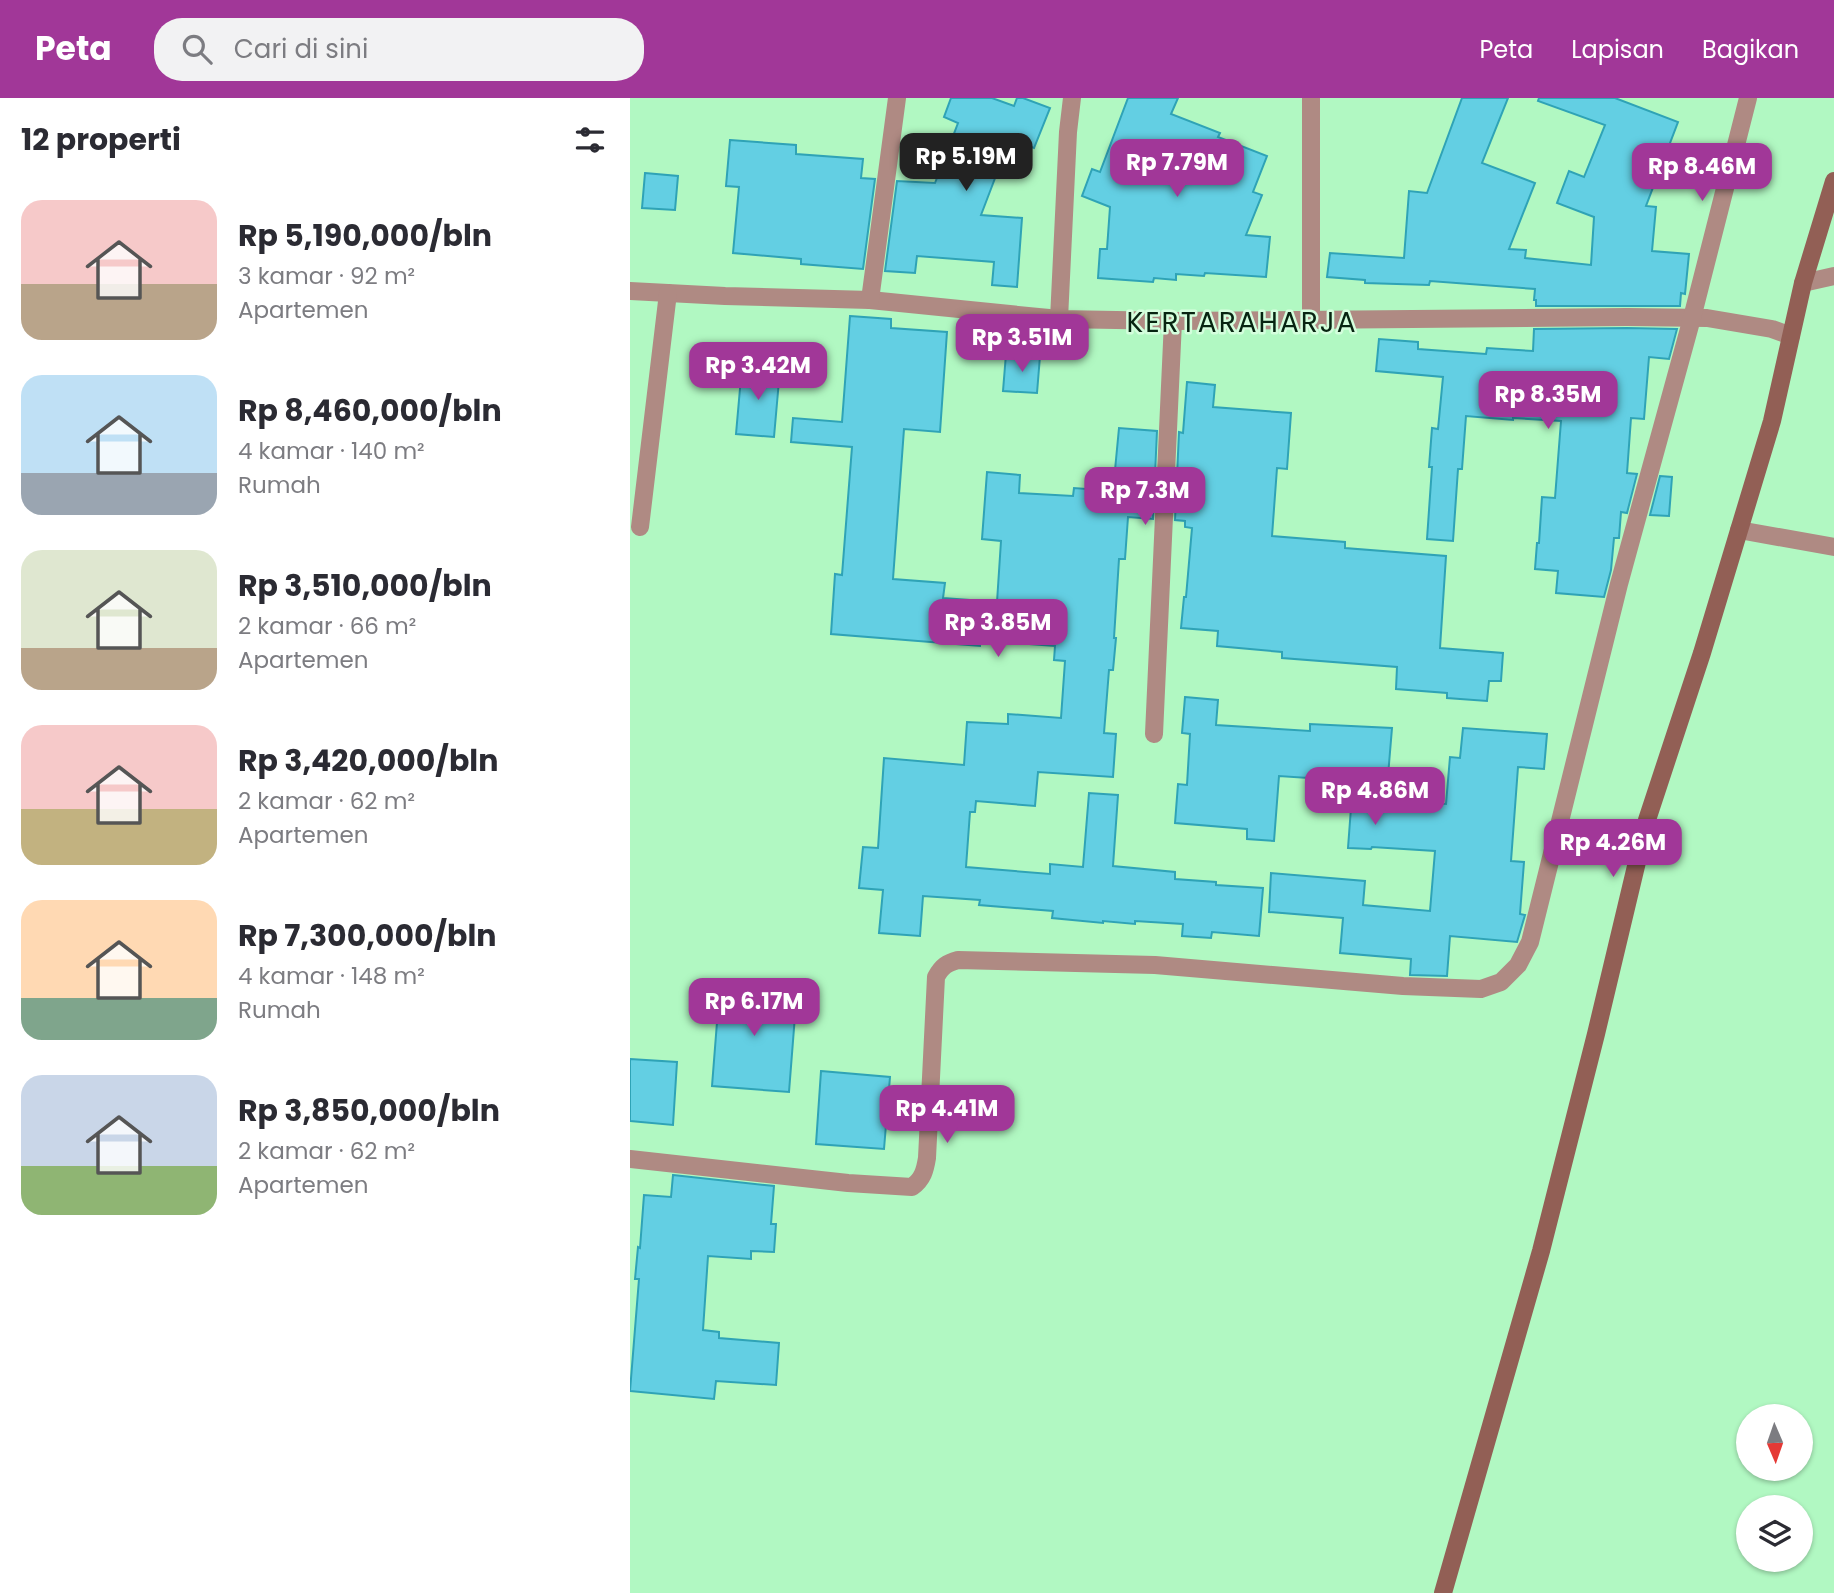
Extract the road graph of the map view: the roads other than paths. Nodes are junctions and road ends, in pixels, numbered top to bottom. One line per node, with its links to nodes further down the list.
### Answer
1 (897, 98): 10 (street)
2 (1073, 98): 12 (street)
3 (1311, 98): 13 (street)
4 (1748, 98): 11 (street)
5 (1834, 181): 7 (main road)
6 (1834, 276): 7 (street)
7 (1803, 283): 15 (main road)
8 (630, 291): 9 (street)
9 (668, 293): 10 (street); 16 (street)
10 (870, 300): 12 (street)
11 (1700, 318): 13 (street); 15 (street); 20 (street)
12 (1059, 319): 14 (street)
13 (1311, 320): 14 (street)
14 (1173, 321): 19 (street)
15 (1791, 336): 17 (main road)
16 (640, 527)
17 (1739, 530): 18 (street); 21 (main road)
18 (1834, 547)
19 (1154, 734)
20 (630, 1159)
21 (1443, 1593)

